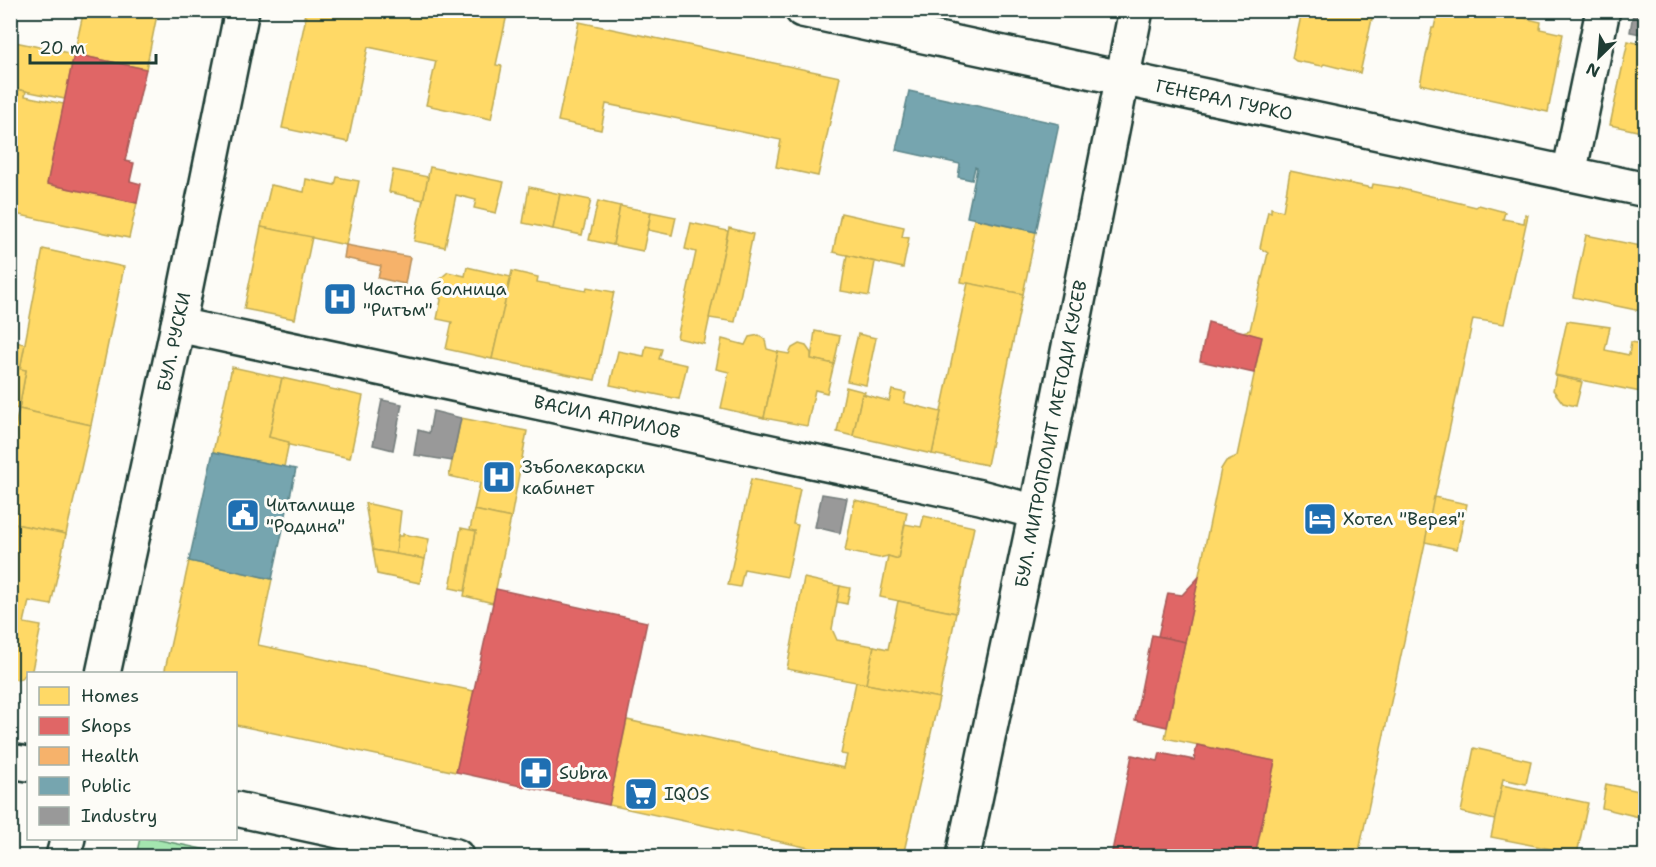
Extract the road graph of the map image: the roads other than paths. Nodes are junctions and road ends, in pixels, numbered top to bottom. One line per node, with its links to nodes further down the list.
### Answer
1 (242, 10): 8 (street, БУЛ. РУСКИ)
2 (802, 10): 5 (street, ГЕНЕРАЛ ГУРКО)
3 (1136, 10): 5 (street, БУЛ. МИТРОПОЛИТ МЕТОДИ КУСЕВ)
4 (1603, 10): 6 (street)
5 (1122, 79): 6 (street, ГЕНЕРАЛ ГУРКО); 9 (street, БУЛ. МИТРОПОЛИТ МЕТОДИ КУСЕВ)
6 (1569, 174): 7 (street, ГЕНЕРАЛ ГУРКО)
7 (1646, 190)
8 (178, 325): 9 (street, ВАСИЛ АПРИЛОВ); 10 (street, БУЛ. РУСКИ)
9 (1036, 512): 17 (street, БУЛ. МИТРОПОЛИТ МЕТОДИ КУСЕВ)
10 (103, 672)
11 (10, 761): 12 (street)
12 (27, 765)
13 (237, 809): 16 (street)
14 (67, 840): 15 (street)
15 (63, 856)
16 (456, 856)
17 (963, 856)

